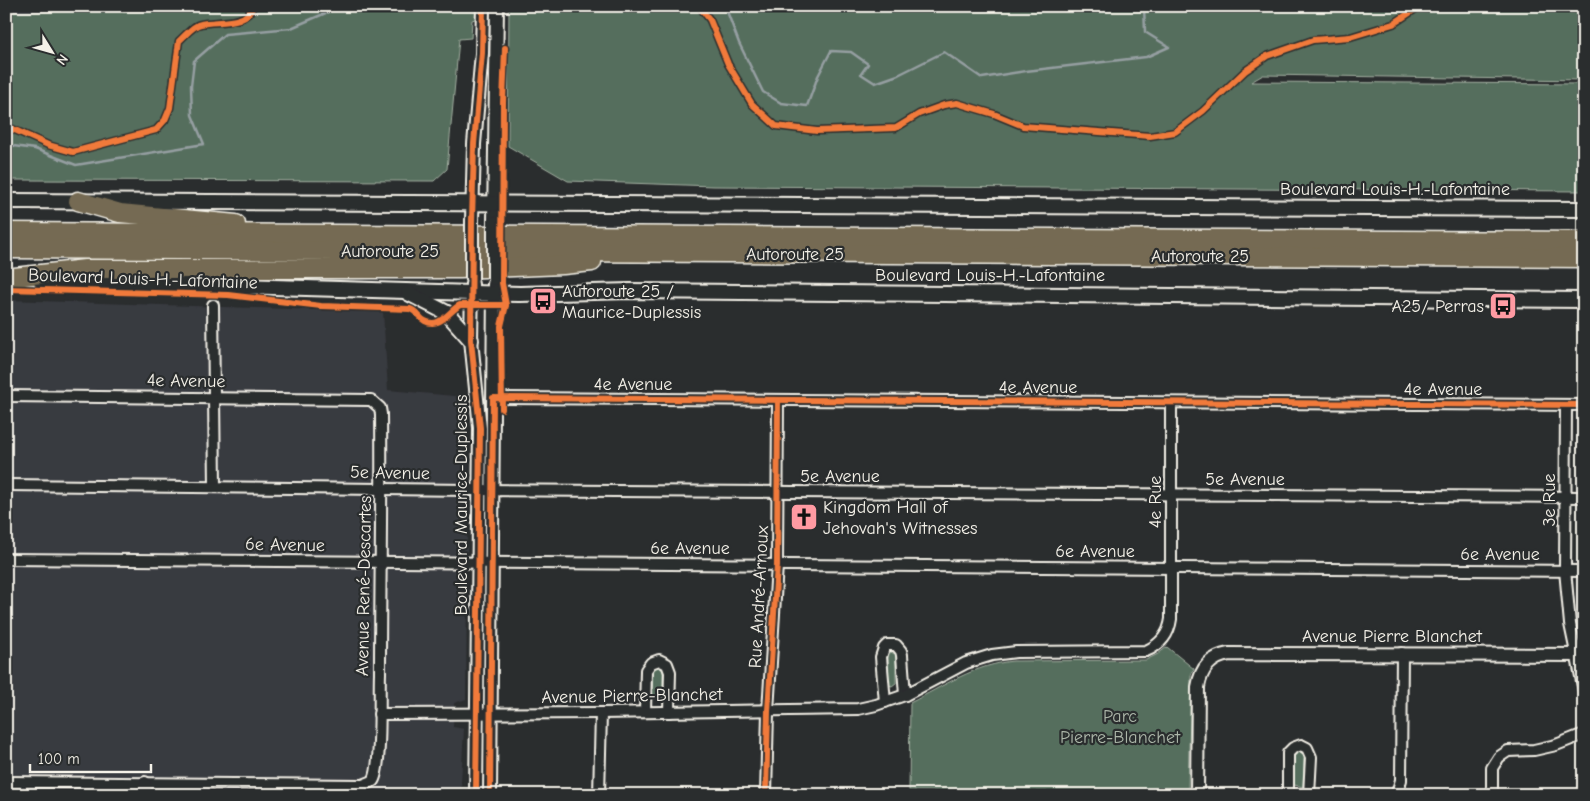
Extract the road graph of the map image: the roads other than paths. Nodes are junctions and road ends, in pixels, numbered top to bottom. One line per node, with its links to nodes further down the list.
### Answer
1 (484, 6): 5 (street, Boulevard Maurice-Duplessis)
2 (497, 6): 6 (street, Boulevard Maurice-Duplessis)
3 (6, 201): 4 (main road, Boulevard Louis-H.-Lafontaine)
4 (78, 201): 5 (main road, Boulevard Louis-H.-Lafontaine); 9 (highway)
5 (472, 203): 6 (main road, Boulevard Louis-H.-Lafontaine); 15 (street, Boulevard Maurice-Duplessis, bridge)
6 (494, 203): 7 (main road, Boulevard Louis-H.-Lafontaine); 16 (street, Boulevard Maurice-Duplessis, bridge)
7 (1584, 209)
8 (6, 232): 9 (highway, Autoroute 25)
9 (320, 234): 10 (highway, Autoroute 25)
10 (1584, 241)
11 (6, 249): 12 (highway, Autoroute 25)
12 (664, 253): 13 (highway, Autoroute 25); 14 (highway)
13 (1584, 258)
14 (6, 279): 17 (main road, Boulevard Louis-H.-Lafontaine)
15 (472, 286): 16 (main road, Boulevard Louis-H.-Lafontaine); 17 (main road, Boulevard Louis-H.-Lafontaine); 20 (street, Boulevard Maurice-Duplessis)
16 (494, 286): 18 (main road, Boulevard Louis-H.-Lafontaine); 23 (street, Boulevard Maurice-Duplessis)
17 (405, 291): 20 (main road)
18 (1584, 300)
19 (213, 305): 22 (street)
20 (471, 340): 32 (street, Boulevard Maurice-Duplessis)
21 (6, 396): 22 (street, 4e Avenue)
22 (213, 398): 24 (street, 4e Avenue); 30 (street)
23 (493, 398): 25 (street, 4e Avenue); 33 (street, Boulevard Maurice-Duplessis)
24 (365, 399): 31 (street, Avenue René-Descartes)
25 (778, 400): 26 (street, 4e Avenue); 34 (street, Rue André-Arnoux)
26 (1171, 402): 27 (street, 4e Avenue); 35 (street, 4e Rue)
27 (1566, 405): 28 (street, 4e Avenue); 36 (street, 3e Rue)
28 (1584, 405)
29 (6, 485): 30 (street, 5e Avenue)
30 (215, 487): 31 (street, 5e Avenue)
31 (382, 489): 32 (street, 5e Avenue); 39 (street, Avenue René-Descartes)
32 (479, 490): 33 (street, 5e Avenue); 40 (street, Boulevard Maurice-Duplessis)
33 (493, 490): 34 (street, 5e Avenue); 41 (street, Boulevard Maurice-Duplessis)
34 (778, 492): 35 (street, 5e Avenue); 42 (street, Rue André-Arnoux)
35 (1172, 494): 36 (street, 5e Avenue); 43 (street, 4e Rue)
36 (1566, 497): 37 (street, 5e Avenue); 44 (street, 3e Rue)
37 (1584, 497)
38 (6, 559): 39 (street, 6e Avenue)
39 (380, 562): 40 (street, 6e Avenue); 56 (street, Avenue René-Descartes)
40 (478, 563): 41 (street, 6e Avenue); 57 (street, Boulevard Maurice-Duplessis)
41 (492, 563): 42 (street, 6e Avenue); 58 (street, Boulevard Maurice-Duplessis)
42 (777, 565): 43 (street, 6e Avenue); 52 (street, Rue André-Arnoux)
43 (1171, 568): 44 (street, 6e Avenue); 46 (street, 4e Rue)
44 (1565, 570): 45 (street, 6e Avenue); 48 (street, 3e Rue)
45 (1584, 570)
46 (1168, 632): 50 (street, Avenue Pierre-Blanchet)
47 (1402, 653): 48 (street, Avenue Pierre Blanchet); 67 (street, Avenue Pierre Blanchet); 70 (street)
48 (1580, 655): 49 (street, 3e Rue)
49 (1584, 691)
50 (905, 695): 51 (street, Avenue Pierre-Blanchet); 51 (street)
51 (885, 702): 52 (street, Avenue Pierre-Blanchet)
52 (768, 711): 54 (street, Avenue Pierre-Blanchet); 66 (street, Rue André-Arnoux)
53 (645, 712): 54 (street, Avenue Pierre-Blanchet); 54 (street); 55 (street, Avenue Pierre-Blanchet)
54 (669, 712)
55 (601, 713): 58 (street, Avenue Pierre-Blanchet); 65 (street)
56 (379, 714): 57 (street, Avenue Pierre-Blanchet); 61 (street, Avenue René-Descartes)
57 (477, 714): 58 (street, Avenue Pierre-Blanchet); 63 (street, Boulevard Maurice-Duplessis)
58 (491, 714): 64 (street, Boulevard Maurice-Duplessis)
59 (1584, 734): 71 (street)
60 (6, 782): 61 (street)
61 (146, 782): 62 (street)
62 (146, 795)
63 (476, 795)
64 (490, 795)
65 (599, 795)
66 (766, 795)
67 (1197, 795)
68 (1288, 795): 69 (street)
69 (1310, 795)
70 (1394, 795)
71 (1492, 795)

